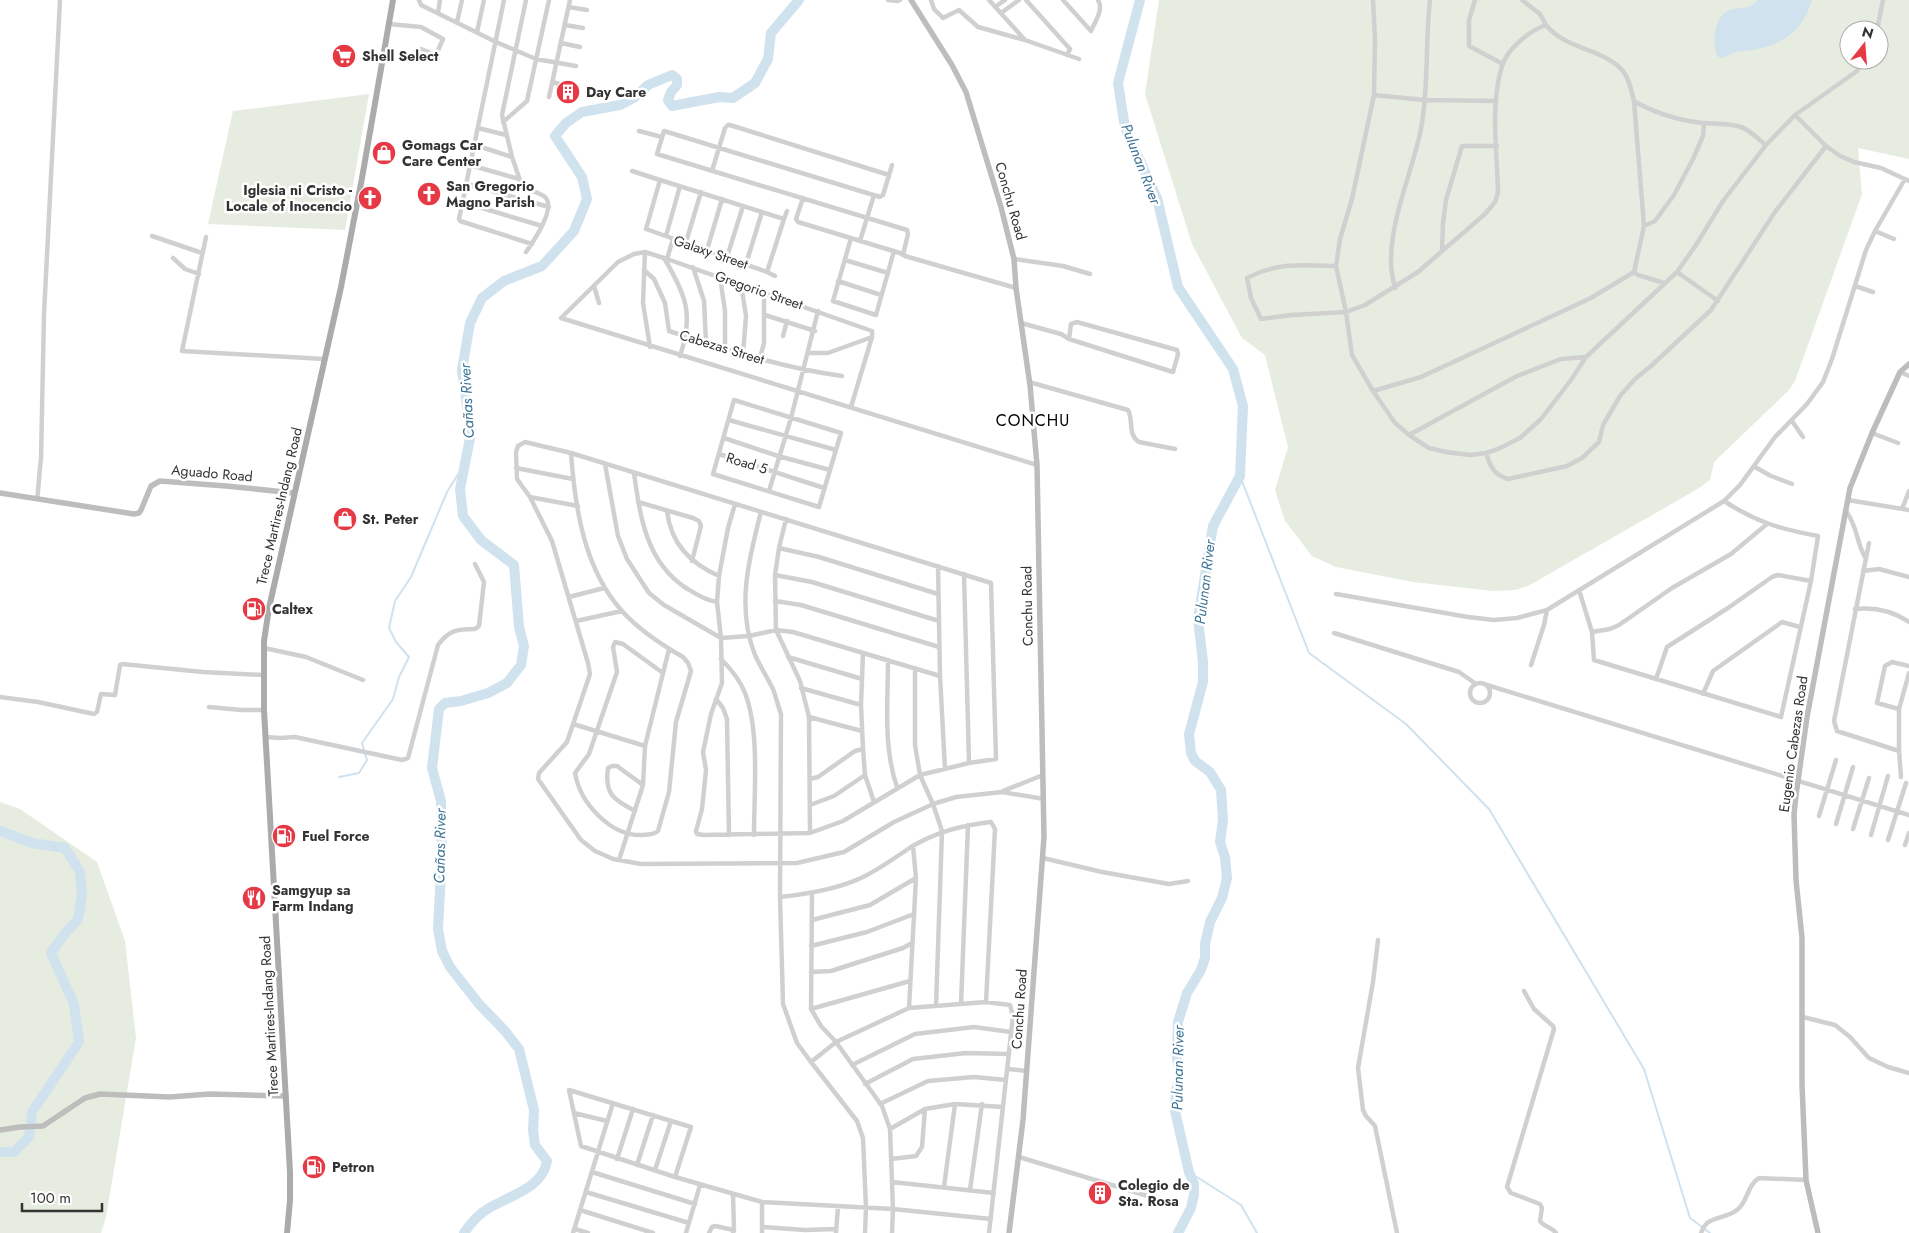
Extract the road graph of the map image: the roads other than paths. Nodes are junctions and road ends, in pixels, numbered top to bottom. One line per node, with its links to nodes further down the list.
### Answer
1 (60, 0): 198 (street)
2 (393, 0): 33 (main road, Trece Martires-Indang Road)
3 (419, 0): 29 (street)
4 (440, 0): 29 (street)
5 (462, 0): 32 (street)
6 (484, 0): 37 (street)
7 (504, 0): 39 (street)
8 (526, 0): 43 (street)
9 (549, 0): 45 (street)
10 (570, 0): 26 (street)
11 (888, 0): 12 (street)
12 (900, 0)
13 (911, 0): 114 (street, Conchu Road)
14 (931, 0): 38 (street)
15 (989, 0): 27 (street)
16 (1006, 0): 27 (street)
17 (1019, 0): 30 (street)
18 (1026, 0): 44 (street)
19 (1063, 0): 20 (street)
20 (1098, 0)
21 (1373, 0): 53 (street)
22 (1430, 0): 55 (street)
23 (1475, 0): 48 (street)
24 (1522, 0): 35 (street)
25 (1884, 0): 31 (street)
26 (568, 7): 28 (street); 34 (street)
27 (996, 7): 30 (street)
28 (587, 10)
29 (438, 13): 32 (street)
30 (1001, 13): 38 (street)
31 (1879, 20)
32 (457, 22): 37 (street)
33 (389, 24): 42 (street); 158 (main road, Trece Martires-Indang Road)
34 (565, 25): 36 (street); 40 (street)
35 (1546, 25): 48 (street); 57 (street)
36 (584, 28)
37 (477, 32): 39 (street)
38 (1025, 40): 44 (street)
39 (496, 42): 43 (street); 61 (street)
40 (562, 43): 41 (street); 47 (street)
41 (580, 46)
42 (421, 49)
43 (516, 50): 45 (street); 59 (street)
44 (1067, 55): 46 (street)
45 (536, 59): 47 (street); 59 (street)
46 (1079, 59)
47 (556, 63): 49 (street); 51 (street)
48 (1503, 64): 56 (street)
49 (576, 66)
50 (1857, 70): 58 (street)
51 (552, 82): 52 (street); 54 (street)
52 (563, 85)
53 (1374, 95): 55 (street); 117 (street)
54 (549, 97)
55 (1425, 100): 56 (street); 134 (street)
56 (1496, 101): 67 (street)
57 (1634, 101): 60 (street); 93 (street)
58 (1795, 115): 66 (street); 68 (street)
59 (503, 122): 63 (street)
60 (1704, 123): 66 (street); 93 (street)
61 (478, 128): 63 (street); 65 (street)
62 (639, 131): 64 (street)
63 (506, 135): 70 (street)
64 (662, 137): 69 (street); 74 (street)
65 (475, 145): 70 (street); 71 (street)
66 (1766, 145): 122 (street)
67 (1496, 146): 106 (street); 106 (street)
68 (1826, 146): 78 (street); 138 (street)
69 (719, 148): 74 (street); 75 (street); 82 (street)
70 (512, 157): 76 (street)
71 (470, 165): 76 (street); 79 (street)
72 (892, 166): 75 (street)
73 (632, 171): 77 (street)
74 (712, 171): 83 (street)
75 (889, 175): 82 (street)
76 (519, 179): 87 (street)
77 (660, 180): 80 (street); 96 (street, Galaxy Street)
78 (1907, 180): 94 (street)
79 (467, 184): 85 (street); 87 (street)
80 (680, 186): 81 (street); 96 (street)
81 (701, 192): 84 (street); 102 (street)
82 (874, 196): 90 (street)
83 (803, 198): 90 (street); 98 (street)
84 (722, 199): 86 (street); 104 (street)
85 (462, 202): 92 (street); 103 (street)
86 (743, 206): 89 (street); 111 (street)
87 (549, 207): 92 (street)
88 (787, 210): 91 (street)
89 (762, 212): 91 (street); 116 (street)
90 (867, 218): 101 (street); 110 (street)
91 (784, 219): 120 (street)
92 (542, 226): 103 (street)
93 (1644, 226): 121 (street)
94 (1875, 231): 100 (street); 132 (street)
95 (152, 236): 109 (street)
96 (666, 236): 99 (street, Galaxy Street)
97 (206, 238): 109 (street)
98 (851, 238): 101 (street); 115 (street)
99 (673, 239): 102 (street, Galaxy Street); 113 (street)
100 (1894, 239)
101 (860, 241): 105 (street)
102 (686, 242): 104 (street, Galaxy Street)
103 (532, 244): 107 (street)
104 (708, 250): 111 (street, Galaxy Street)
105 (894, 251): 110 (street); 123 (street)
106 (1442, 251): 134 (street)
107 (526, 252)
108 (645, 252): 113 (street, Gregorio Street); 119 (street); 131 (street)
109 (202, 253): 124 (street)
110 (903, 255): 133 (street)
111 (727, 257): 116 (street, Galaxy Street)
112 (173, 258): 124 (street)
113 (666, 258): 118 (street, Gregorio Street); 147 (street)
114 (1014, 259): 125 (street); 133 (street, Conchu Road)
115 (845, 260): 123 (street); 128 (street)
116 (746, 264): 120 (street, Galaxy Street)
117 (1336, 266): 141 (street); 141 (street)
118 (693, 267): 127 (street, Gregorio Street); 150 (street)
119 (644, 270): 147 (street, Cabezas Street); 151 (street)
120 (768, 272): 126 (street, Galaxy Street)
121 (1634, 272): 129 (street); 166 (street)
122 (1676, 272): 129 (street); 138 (street)
123 (888, 273): 137 (street)
124 (199, 274): 158 (street)
125 (1090, 274)
126 (775, 276)
127 (720, 277): 130 (street, Gregorio Street); 152 (street)
128 (838, 281): 137 (street); 137 (street)
129 (1664, 283): 156 (street)
130 (742, 284): 135 (street, Gregorio Street); 154 (street)
131 (594, 286): 139 (street); 151 (street)
132 (1855, 286): 136 (street); 170 (street)
133 (1016, 288): 144 (street, Conchu Road)
134 (1395, 288): 141 (street)
135 (764, 292): 140 (street, Gregorio Street); 142 (street)
136 (1873, 292)
137 (881, 295)
138 (1718, 301): 180 (street)
139 (599, 303)
140 (818, 311): 145 (street); 148 (street, Gregorio Street)
141 (1346, 312): 166 (street)
142 (765, 315): 143 (street); 157 (street)
143 (787, 321): 145 (street); 146 (street)
144 (1021, 323): 149 (street); 164 (street, Conchu Road)
145 (815, 331): 153 (street)
146 (783, 336)
147 (686, 337): 150 (street, Cabezas Street); 155 (street)
148 (872, 337): 153 (street); 167 (street)
149 (1068, 339): 149 (street)
150 (706, 343): 152 (street, Cabezas Street)
151 (650, 347): 155 (street)
152 (725, 349): 154 (street, Cabezas Street)
153 (808, 353): 160 (street)
154 (743, 354): 157 (street, Cabezas Street)
155 (680, 356): 165 (street)
156 (1586, 357): 172 (street); 180 (street)
157 (760, 358): 160 (street, Cabezas Street)
158 (324, 359): 196 (main road, Trece Martires-Indang Road)
159 (1909, 364): 161 (street, Eugenio Cabezas Road)
160 (804, 370): 162 (street, Cabezas Street); 165 (street)
161 (1900, 372): 163 (street); 171 (street, Eugenio Cabezas Road)
162 (842, 376)
163 (1909, 376)
164 (1029, 382): 177 (street); 184 (street, Conchu Road)
165 (798, 391): 167 (street); 168 (street)
166 (1373, 391): 172 (street)
167 (851, 407): 184 (street)
168 (791, 418): 169 (street); 173 (street); 178 (street)
169 (728, 420): 173 (street); 175 (street)
170 (1792, 421): 174 (street); 185 (street)
171 (1872, 433): 176 (street); 199 (street, Eugenio Cabezas Road)
172 (1409, 435): 180 (street)
173 (785, 436): 178 (street); 182 (street)
174 (1803, 437)
175 (724, 438): 181 (street); 182 (street)
176 (1898, 443)
177 (1175, 449)
178 (836, 450): 187 (street)
179 (571, 453): 183 (street); 186 (street); 190 (street)
180 (1486, 453)
181 (719, 454): 188 (street, Road 5); 193 (street)
182 (778, 456): 187 (street); 188 (street)
183 (605, 464): 189 (street); 241 (street)
184 (1037, 465): 283 (street, Conchu Road)
185 (1755, 466): 191 (street); 200 (street)
186 (516, 468): 190 (street); 197 (street)
187 (830, 470): 192 (street)
188 (775, 472): 192 (street, Road 5); 193 (street)
189 (634, 473): 201 (street); 202 (street)
190 (573, 479): 203 (street)
191 (1792, 484)
192 (824, 488): 193 (street)
193 (769, 491)
194 (1909, 491): 204 (street)
195 (0, 493): 198 (street, Aguado Road)
196 (294, 493): 198 (street, Aguado Road); 243 (main road, Trece Martires-Indang Road)
197 (530, 497): 203 (street); 227 (street)
198 (37, 499)
199 (1848, 500): 204 (street); 207 (street, Eugenio Cabezas Road)
200 (1724, 501): 210 (street); 224 (street)
201 (638, 502): 206 (street); 229 (street)
202 (735, 504): 208 (street); 220 (street)
203 (578, 506): 223 (street)
204 (1902, 509): 205 (street)
205 (1909, 510)
206 (667, 511): 214 (street); 214 (street)
207 (1846, 511): 213 (street); 288 (street, Eugenio Cabezas Road)
208 (761, 512): 209 (street); 240 (street)
209 (786, 520): 212 (street); 216 (street)
210 (1767, 524): 222 (street); 238 (street)
211 (1869, 543): 213 (street)
212 (779, 548): 219 (street); 225 (street)
213 (1865, 557): 217 (street)
214 (692, 561): 220 (street)
215 (475, 564): 273 (street)
216 (938, 566): 218 (street); 225 (street)
217 (1863, 571): 221 (street); 230 (street)
218 (964, 574): 278 (street); 278 (street)
219 (775, 575): 228 (street); 234 (street)
220 (719, 576): 229 (street)
221 (1909, 576)
222 (1811, 581): 236 (street); 257 (street)
223 (604, 588): 227 (street); 232 (street)
224 (1579, 590): 231 (street); 238 (street)
225 (938, 594): 234 (street)
226 (1336, 594): 231 (street)
227 (569, 597): 233 (street)
228 (775, 601): 237 (street); 242 (street)
229 (717, 602): 241 (street)
230 (1855, 609): 235 (street); 276 (street)
231 (1547, 610): 249 (street)
232 (622, 611): 233 (street); 244 (street)
233 (576, 621): 270 (street)
234 (939, 621): 242 (street)
235 (1909, 622)
236 (1800, 627): 262 (street); 262 (street)
237 (776, 630): 240 (street); 245 (street); 246 (street)
238 (1592, 632): 257 (street)
239 (1334, 633): 259 (street)
240 (750, 636): 241 (street); 314 (street)
241 (721, 638): 247 (street)
242 (939, 647): 255 (street)
243 (264, 648): 254 (main road, Trece Martires-Indang Road); 258 (street)
244 (669, 649): 252 (street); 311 (street)
245 (863, 653): 248 (street); 256 (street)
246 (788, 657): 256 (street); 261 (street)
247 (722, 659): 264 (street); 313 (street)
248 (888, 660): 251 (street); 291 (street)
249 (1531, 665)
250 (1909, 666): 267 (street)
251 (915, 668): 255 (street); 282 (street)
252 (663, 673): 271 (street); 274 (street)
253 (1909, 673): 267 (street)
254 (263, 675): 263 (street); 268 (main road, Trece Martires-Indang Road)
255 (940, 676): 280 (street)
256 (862, 679): 265 (street)
257 (1656, 679): 262 (street)
258 (363, 680)
259 (1476, 684): 260 (street); 260 (street)
260 (1487, 685): 288 (street)
261 (801, 688): 265 (street); 269 (street)
262 (1703, 694)
263 (0, 697)
264 (716, 700): 312 (street); 312 (street)
265 (861, 705): 272 (street)
266 (209, 706): 268 (street)
267 (1899, 709): 276 (street)
268 (264, 710): 273 (main road, Trece Martires-Indang Road)
269 (809, 717): 272 (street); 287 (street)
270 (573, 724): 271 (street); 320 (street)
271 (596, 731): 274 (street); 311 (street)
272 (862, 731): 275 (street)
273 (266, 737): 350 (main road, Trece Martires-Indang Road)
274 (645, 746): 290 (street)
275 (862, 749): 281 (street); 287 (street)
276 (1899, 751): 285 (street)
277 (1836, 760): 292 (street)
278 (969, 763): 280 (street)
279 (1853, 768): 294 (street)
280 (945, 769): 282 (street)
281 (865, 775): 297 (street); 299 (street)
282 (920, 775): 291 (street); 298 (street)
283 (1043, 775): 293 (street); 295 (street, Conchu Road)
284 (1888, 776): 300 (street)
285 (1901, 777)
286 (1869, 778): 296 (street)
287 (810, 779): 299 (street)
288 (1798, 780): 292 (street); 339 (street, Eugenio Cabezas Road)
289 (1906, 783): 302 (street)
290 (643, 785): 301 (street); 301 (street)
291 (897, 787): 297 (street)
292 (1827, 789): 294 (street); 304 (street)
293 (1002, 792): 295 (street); 298 (street)
294 (1845, 795): 296 (street); 305 (street)
295 (1044, 799): 319 (street, Conchu Road)
296 (1862, 800): 300 (street); 307 (street)
297 (874, 802): 309 (street)
298 (933, 804): 308 (street); 321 (street)
299 (810, 805): 309 (street)
300 (1879, 806): 302 (street); 315 (street)
301 (635, 811): 311 (street)
302 (1897, 811): 303 (street); 316 (street)
303 (1909, 815)
304 (1819, 816)
305 (1836, 824)
306 (968, 825): 308 (street); 334 (street); 335 (street)
307 (1853, 829)
308 (942, 831): 318 (street); 336 (street)
309 (810, 833): 314 (street)
310 (1909, 833): 317 (street)
311 (628, 834): 320 (street)
312 (729, 834): 313 (street)
313 (754, 835): 314 (street)
314 (782, 835): 321 (street)
315 (1870, 835)
316 (1888, 840)
317 (1905, 845)
318 (913, 846): 322 (street); 324 (street)
319 (1043, 858): 323 (street); 346 (street, Conchu Road)
320 (619, 860): 321 (street)
321 (780, 864): 325 (street)
322 (916, 878): 326 (street); 327 (street)
323 (1188, 881)
324 (812, 894): 325 (street); 327 (street)
325 (780, 897): 343 (street)
326 (914, 914): 329 (street); 330 (street)
327 (812, 920): 330 (street)
328 (1378, 940): 404 (street)
329 (912, 943): 331 (street); 332 (street)
330 (812, 946): 331 (street)
331 (811, 972): 338 (street)
332 (910, 981): 337 (street); 338 (street)
333 (1524, 991): 405 (street)
334 (986, 1002): 335 (street); 340 (street)
335 (961, 1004): 336 (street)
336 (936, 1006): 337 (street)
337 (909, 1008): 341 (street)
338 (811, 1009): 341 (street)
339 (1803, 1017): 347 (street); 372 (street, Eugenio Cabezas Road)
340 (1011, 1032): 342 (street); 344 (street)
341 (836, 1042): 343 (street); 344 (street)
342 (1009, 1054): 345 (street); 349 (street)
343 (811, 1062): 384 (street)
344 (852, 1065): 349 (street)
345 (1008, 1069): 346 (street); 348 (street)
346 (1027, 1071): 365 (street, Conchu Road)
347 (1909, 1073)
348 (1006, 1080): 352 (street); 355 (street)
349 (865, 1084): 352 (street)
350 (286, 1096): 363 (street); 394 (main road, Trece Martires-Indang Road)
351 (613, 1102): 356 (street); 358 (street); 360 (street)
352 (880, 1104): 362 (street)
353 (955, 1104): 354 (street); 357 (street); 375 (street)
354 (982, 1104): 355 (street); 376 (street)
355 (1003, 1107): 378 (street)
356 (633, 1109): 359 (street); 366 (street)
357 (925, 1109): 362 (street); 367 (street)
358 (574, 1113): 360 (street); 364 (street)
359 (653, 1115): 361 (street); 368 (street)
360 (607, 1121): 364 (street)
361 (671, 1121): 369 (street); 371 (street)
362 (890, 1129): 367 (street)
363 (0, 1130)
364 (598, 1152): 366 (street); 370 (street)
365 (1019, 1156): 380 (street); 403 (street, Conchu Road)
366 (617, 1159): 368 (street)
367 (891, 1159): 373 (street)
368 (637, 1165): 369 (street)
369 (655, 1170): 371 (street)
370 (592, 1172): 377 (street); 382 (street)
371 (675, 1177): 374 (street)
372 (1806, 1180): 406 (street); 407 (street, Eugenio Cabezas Road)
373 (892, 1182): 375 (street); 386 (street)
374 (700, 1185): 379 (street); 382 (street)
375 (944, 1187): 376 (street)
376 (970, 1190): 378 (street)
377 (586, 1192): 385 (street); 388 (street)
378 (994, 1193): 387 (street)
379 (733, 1195): 381 (street); 391 (street)
380 (1148, 1196)
381 (762, 1202): 383 (street); 389 (street)
382 (694, 1204): 388 (street)
383 (838, 1206): 384 (street); 393 (street)
384 (866, 1208): 386 (street); 400 (street)
385 (580, 1210): 390 (street); 396 (street)
386 (893, 1210): 387 (street); 401 (street)
387 (992, 1219): 402 (street)
388 (689, 1223): 397 (street)
389 (763, 1227): 392 (street); 399 (street)
390 (574, 1231): 395 (street)
391 (734, 1231): 398 (street)
392 (805, 1231): 393 (street)
393 (836, 1231)
394 (287, 1233)
395 (588, 1233)
396 (653, 1233)
397 (686, 1233)
398 (709, 1233)
399 (762, 1233)
400 (865, 1233)
401 (892, 1233)
402 (989, 1233)
403 (1009, 1233)
404 (1397, 1233)
405 (1556, 1233)
406 (1701, 1233)
407 (1818, 1233)

